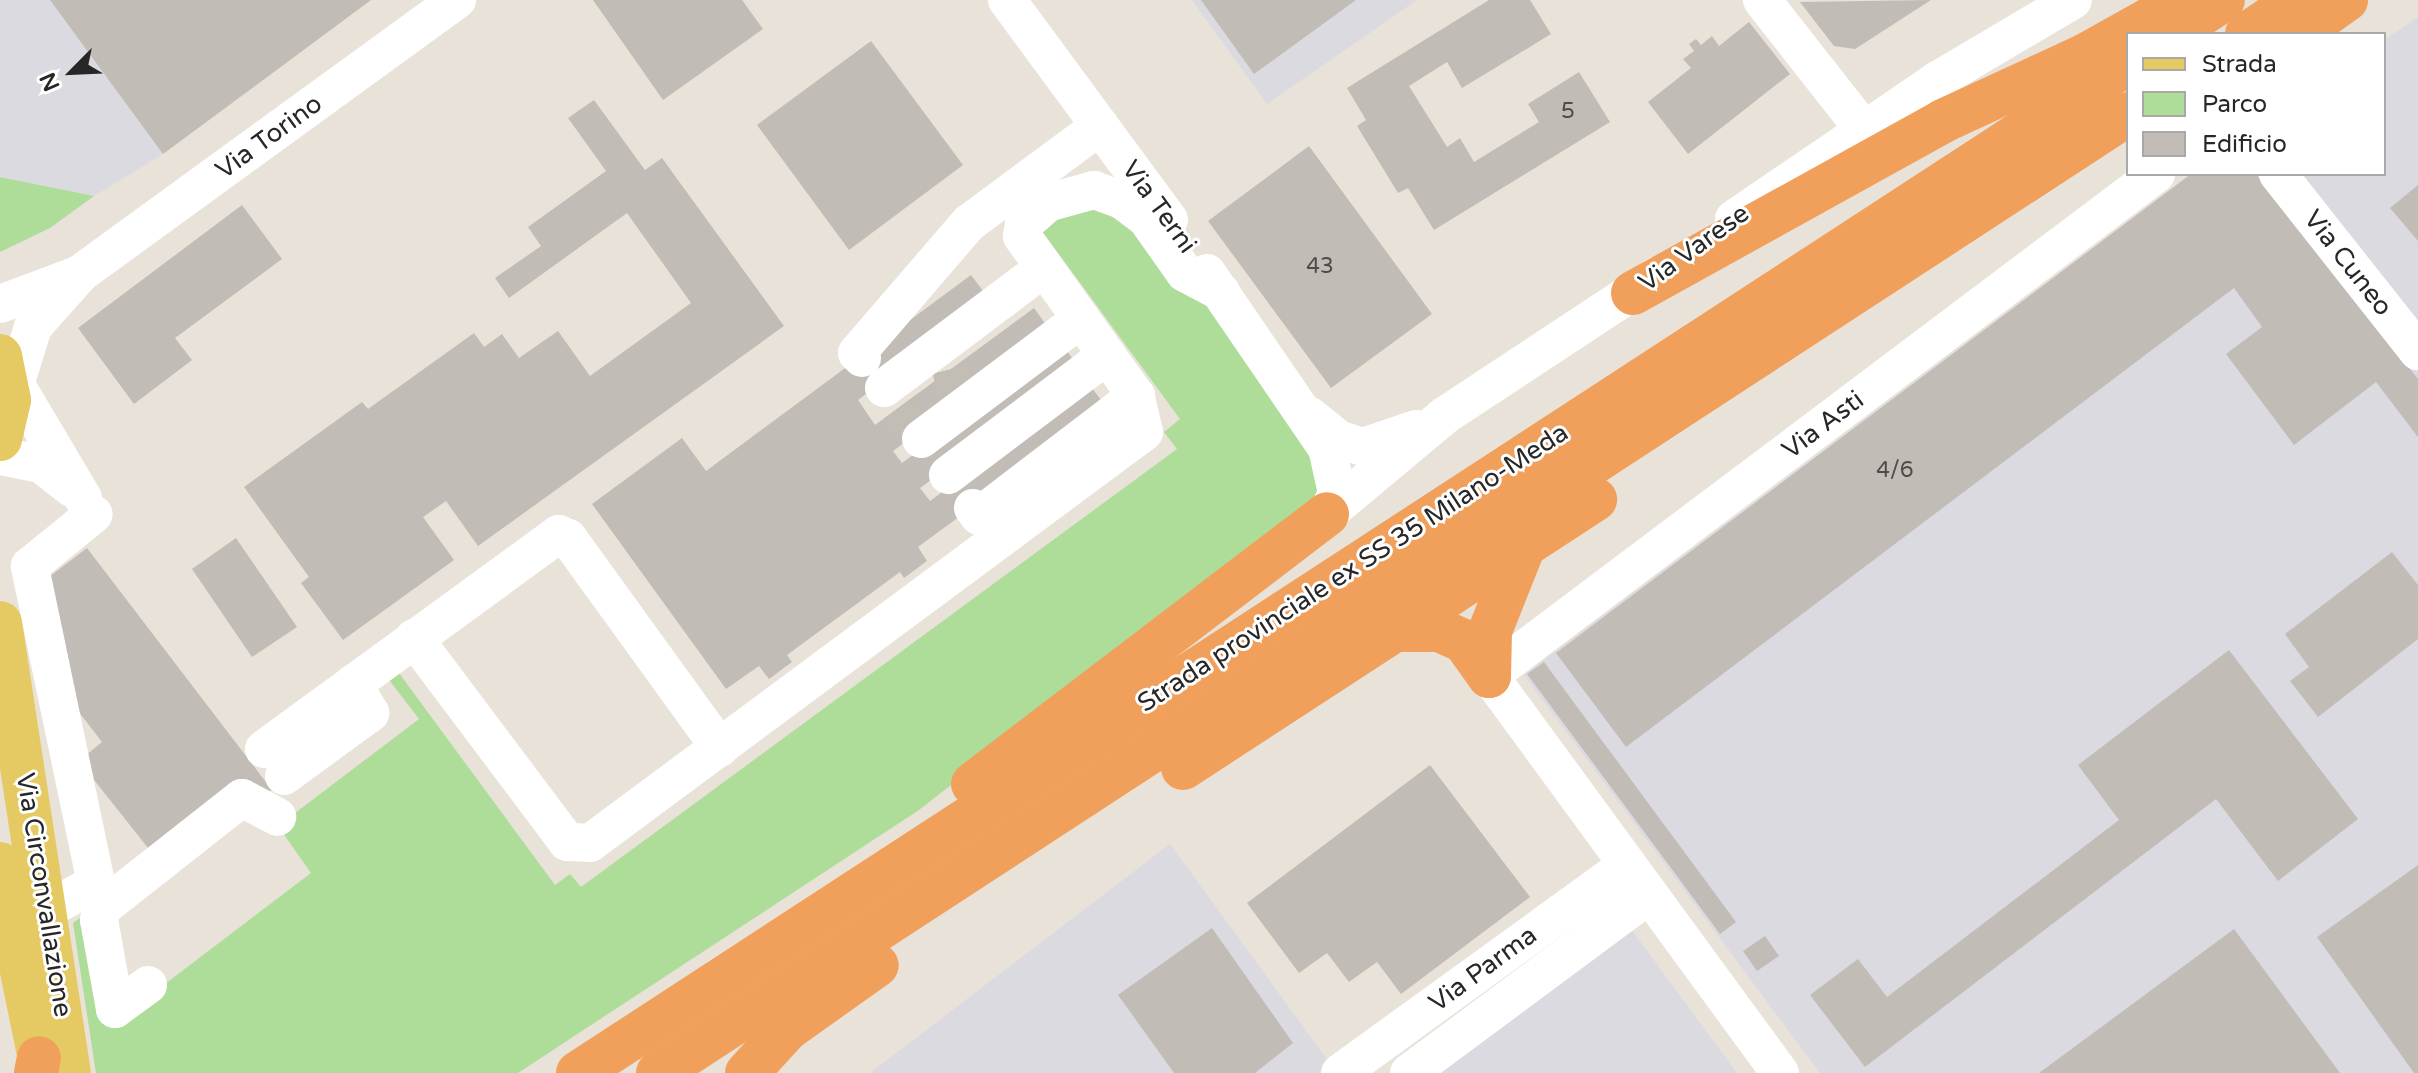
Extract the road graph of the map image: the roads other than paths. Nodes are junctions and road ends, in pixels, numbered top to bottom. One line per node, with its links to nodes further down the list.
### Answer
1 (457, 0): 21 (street, Via Torino)
2 (1007, 0): 17 (street, Via Terni)
3 (1762, 0): 16 (street)
4 (2073, 0): 16 (street, Via Varese)
5 (2184, 0): 9 (highway)
6 (2223, 0): 10 (highway)
7 (2298, 0): 11 (highway)
8 (2346, 0): 12 (highway)
9 (2127, 32)
10 (2174, 32)
11 (2250, 32)
12 (2301, 32)
13 (2126, 33): 24 (highway)
14 (2126, 64): 53 (highway, Strada provinciale ex SS 35 Milano-Meda)
15 (2126, 115): 27 (highway, Strada provinciale ex SS 35 Milano-Meda)
16 (1863, 129): 24 (street, Via Varese)
17 (1105, 133): 20 (street); 23 (street, Via Terni); 35 (street)
18 (2153, 176): 43 (street, Via Asti)
19 (2280, 176): 28 (street, Via Cuneo)
20 (1024, 224): 22 (street); 23 (street)
21 (81, 273): 25 (street, Via Torino); 30 (street, Via Torino)
22 (1049, 274): 26 (street); 31 (street); 35 (street)
23 (1221, 292): 33 (street, Via Terni)
24 (1633, 293): 34 (street, Via Varese)
25 (0, 304)
26 (1081, 319): 29 (street); 31 (street)
27 (1781, 339): 39 (highway); 54 (highway, Strada provinciale ex SS 35 Milano-Meda)
28 (2418, 351)
29 (1107, 355): 32 (street); 35 (street)
30 (5, 388): 36 (street)
31 (957, 393): 35 (street)
32 (1136, 396): 35 (street); 44 (street)
33 (1309, 415): 34 (street); 38 (street)
34 (1444, 416): 38 (street, Via Varese)
35 (924, 442)
36 (0, 456)
37 (94, 514): 49 (street)
38 (1327, 514): 52 (highway)
39 (1523, 548): 41 (highway); 43 (highway)
40 (0, 623): 49 (main road, Via Circonvallazione)
41 (1399, 630): 43 (highway); 55 (highway)
42 (414, 638): 44 (street); 44 (street); 45 (street)
43 (1489, 676): 48 (street)
44 (720, 748)
45 (274, 762)
46 (277, 817): 50 (street)
47 (0, 864): 51 (main road, Via Circonvallazione)
48 (1636, 881): 56 (street, Via Parma); 57 (street, Via Parma); 58 (street)
49 (48, 909): 51 (main road, Via Circonvallazione)
50 (148, 985)
51 (51, 1066)
52 (546, 1073)
53 (578, 1073)
54 (658, 1073)
55 (747, 1073)
56 (1340, 1073)
57 (1409, 1073)
58 (1780, 1073)

